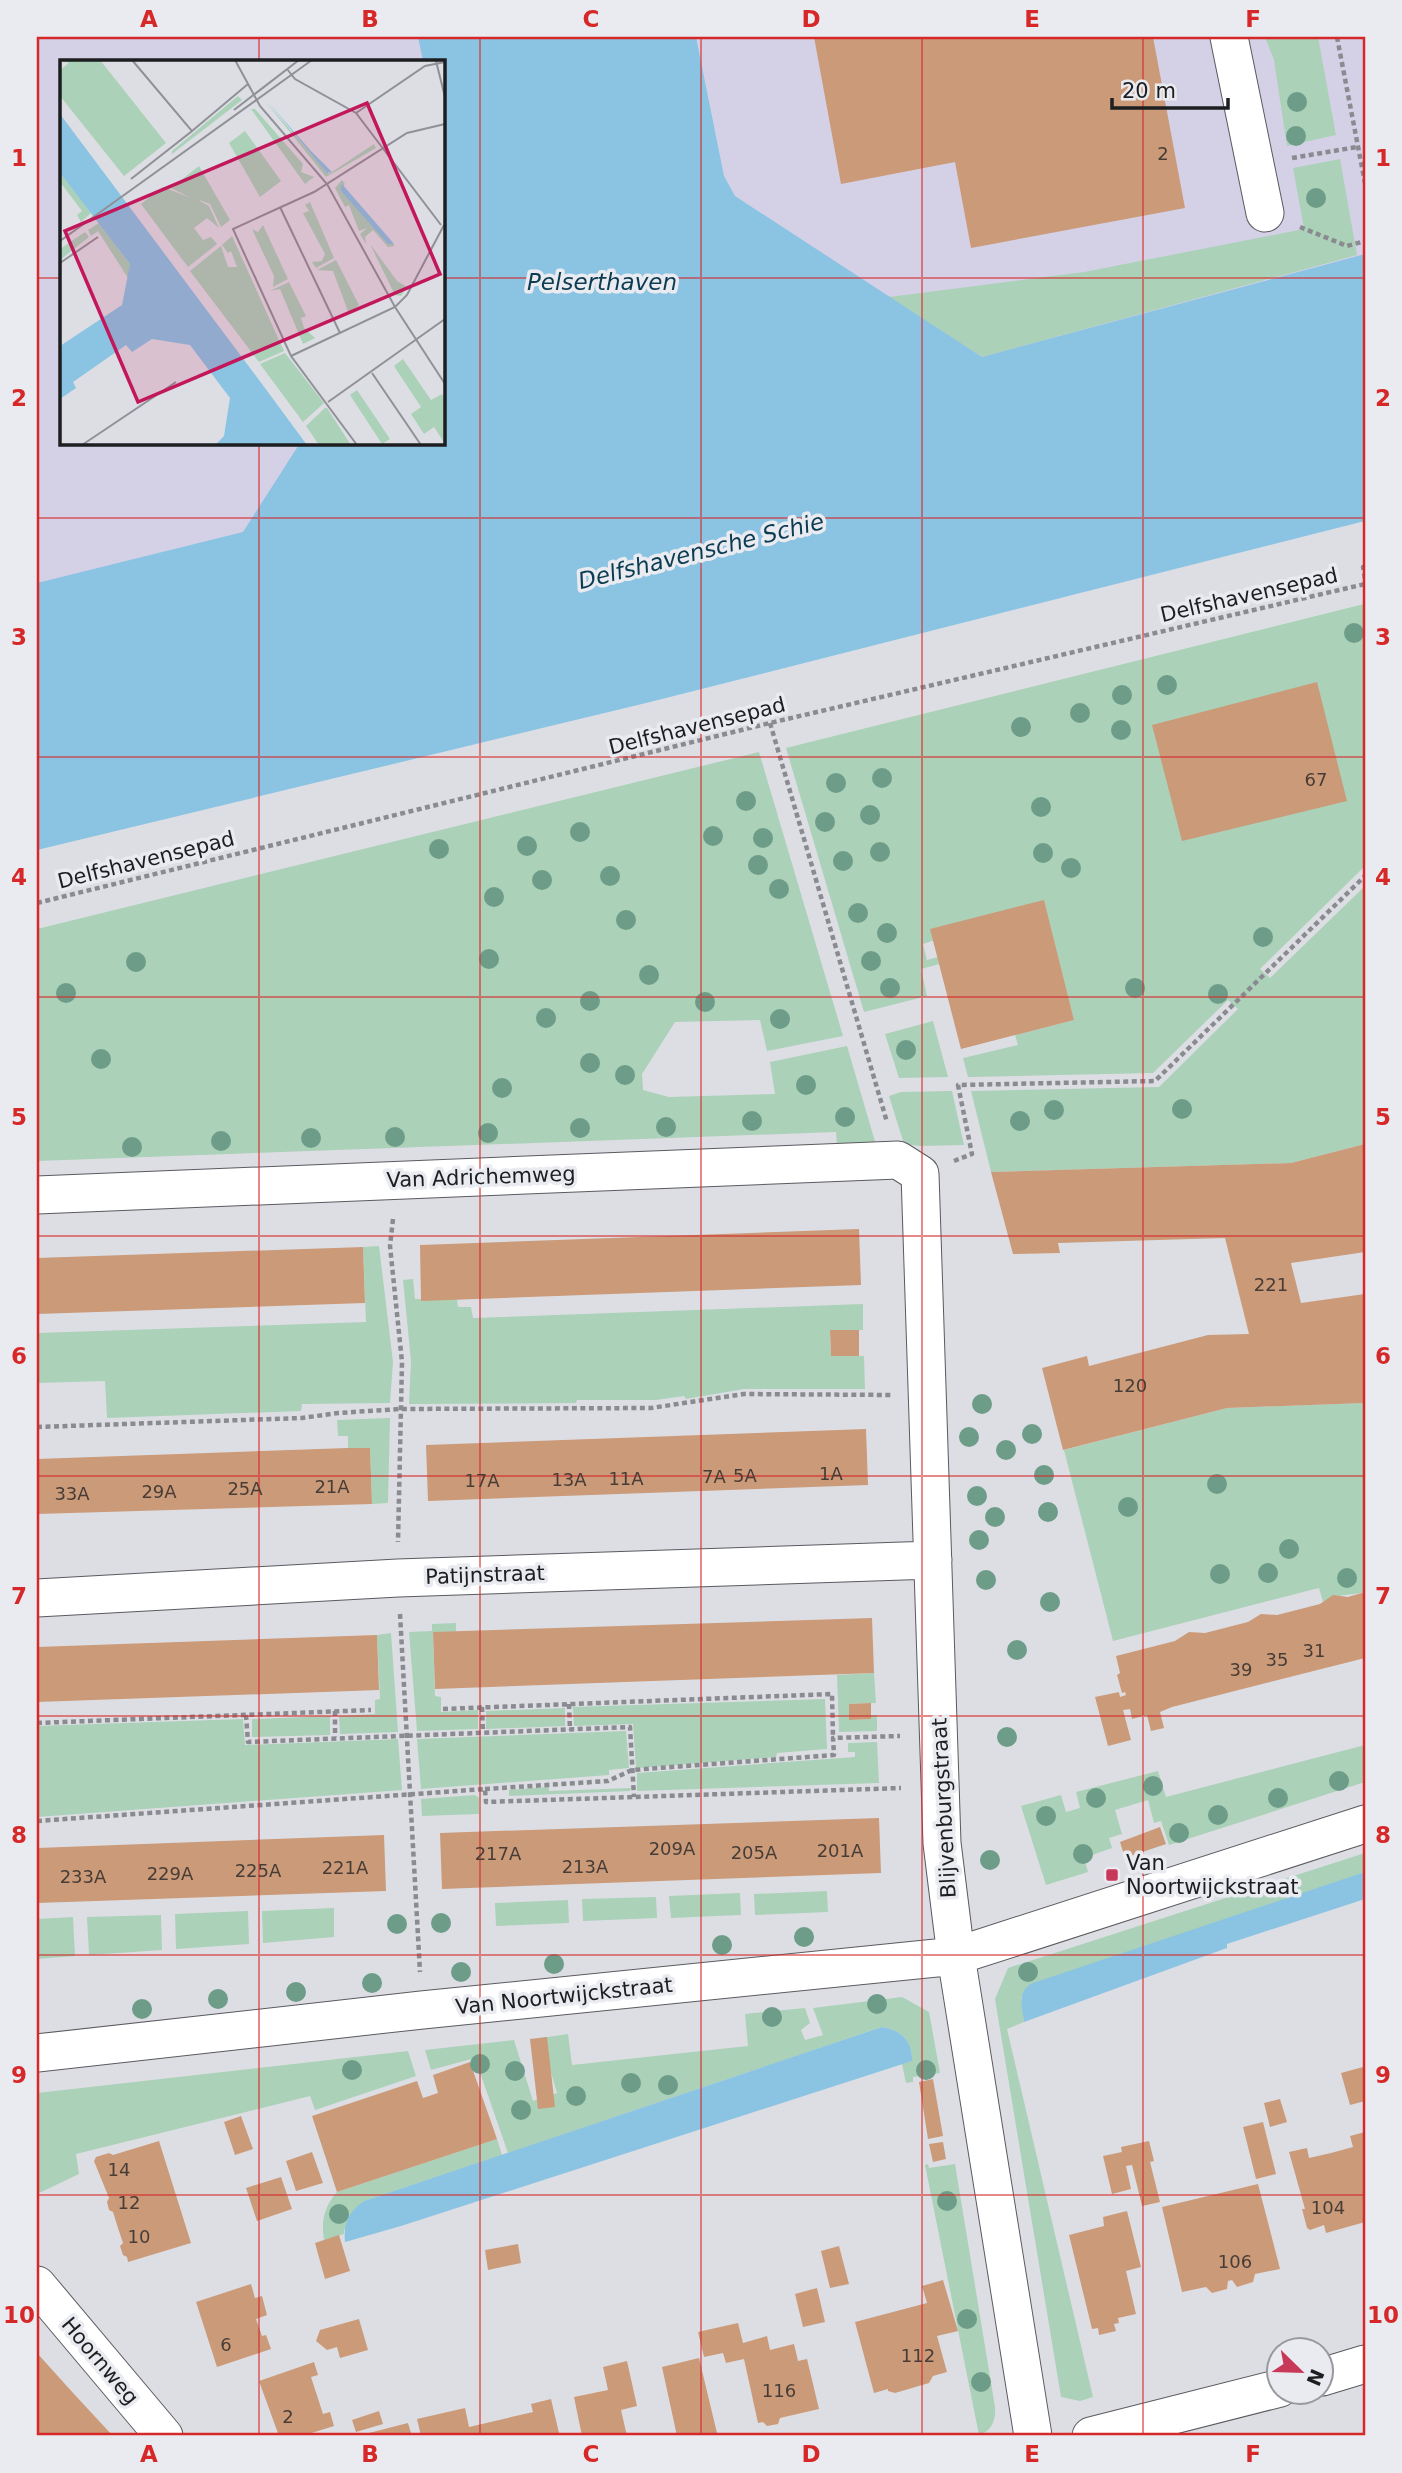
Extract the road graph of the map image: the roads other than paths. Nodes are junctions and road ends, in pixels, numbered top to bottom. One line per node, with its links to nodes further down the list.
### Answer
1 (1230, 37): 2 (street)
2 (1265, 213)
3 (909, 1167): 4 (street, Van Adrichemweg); 5 (street, Blijvenburgstraat)
4 (37, 1195)
5 (933, 1560): 6 (street, Patijnstraat); 8 (street, Blijvenburgstraat)
6 (37, 1598)
7 (1365, 1824): 8 (street, Van Noortwijckstraat)
8 (956, 1956): 9 (street, Van Noortwijckstraat); 15 (street, Blijvenburgstraat)
9 (37, 2053)
10 (37, 2285): 14 (street, Hoornweg)
11 (1364, 2371): 12 (street)
12 (1336, 2375)
13 (1266, 2391): 16 (street)
14 (164, 2436)
15 (1033, 2436)
16 (1091, 2436)

